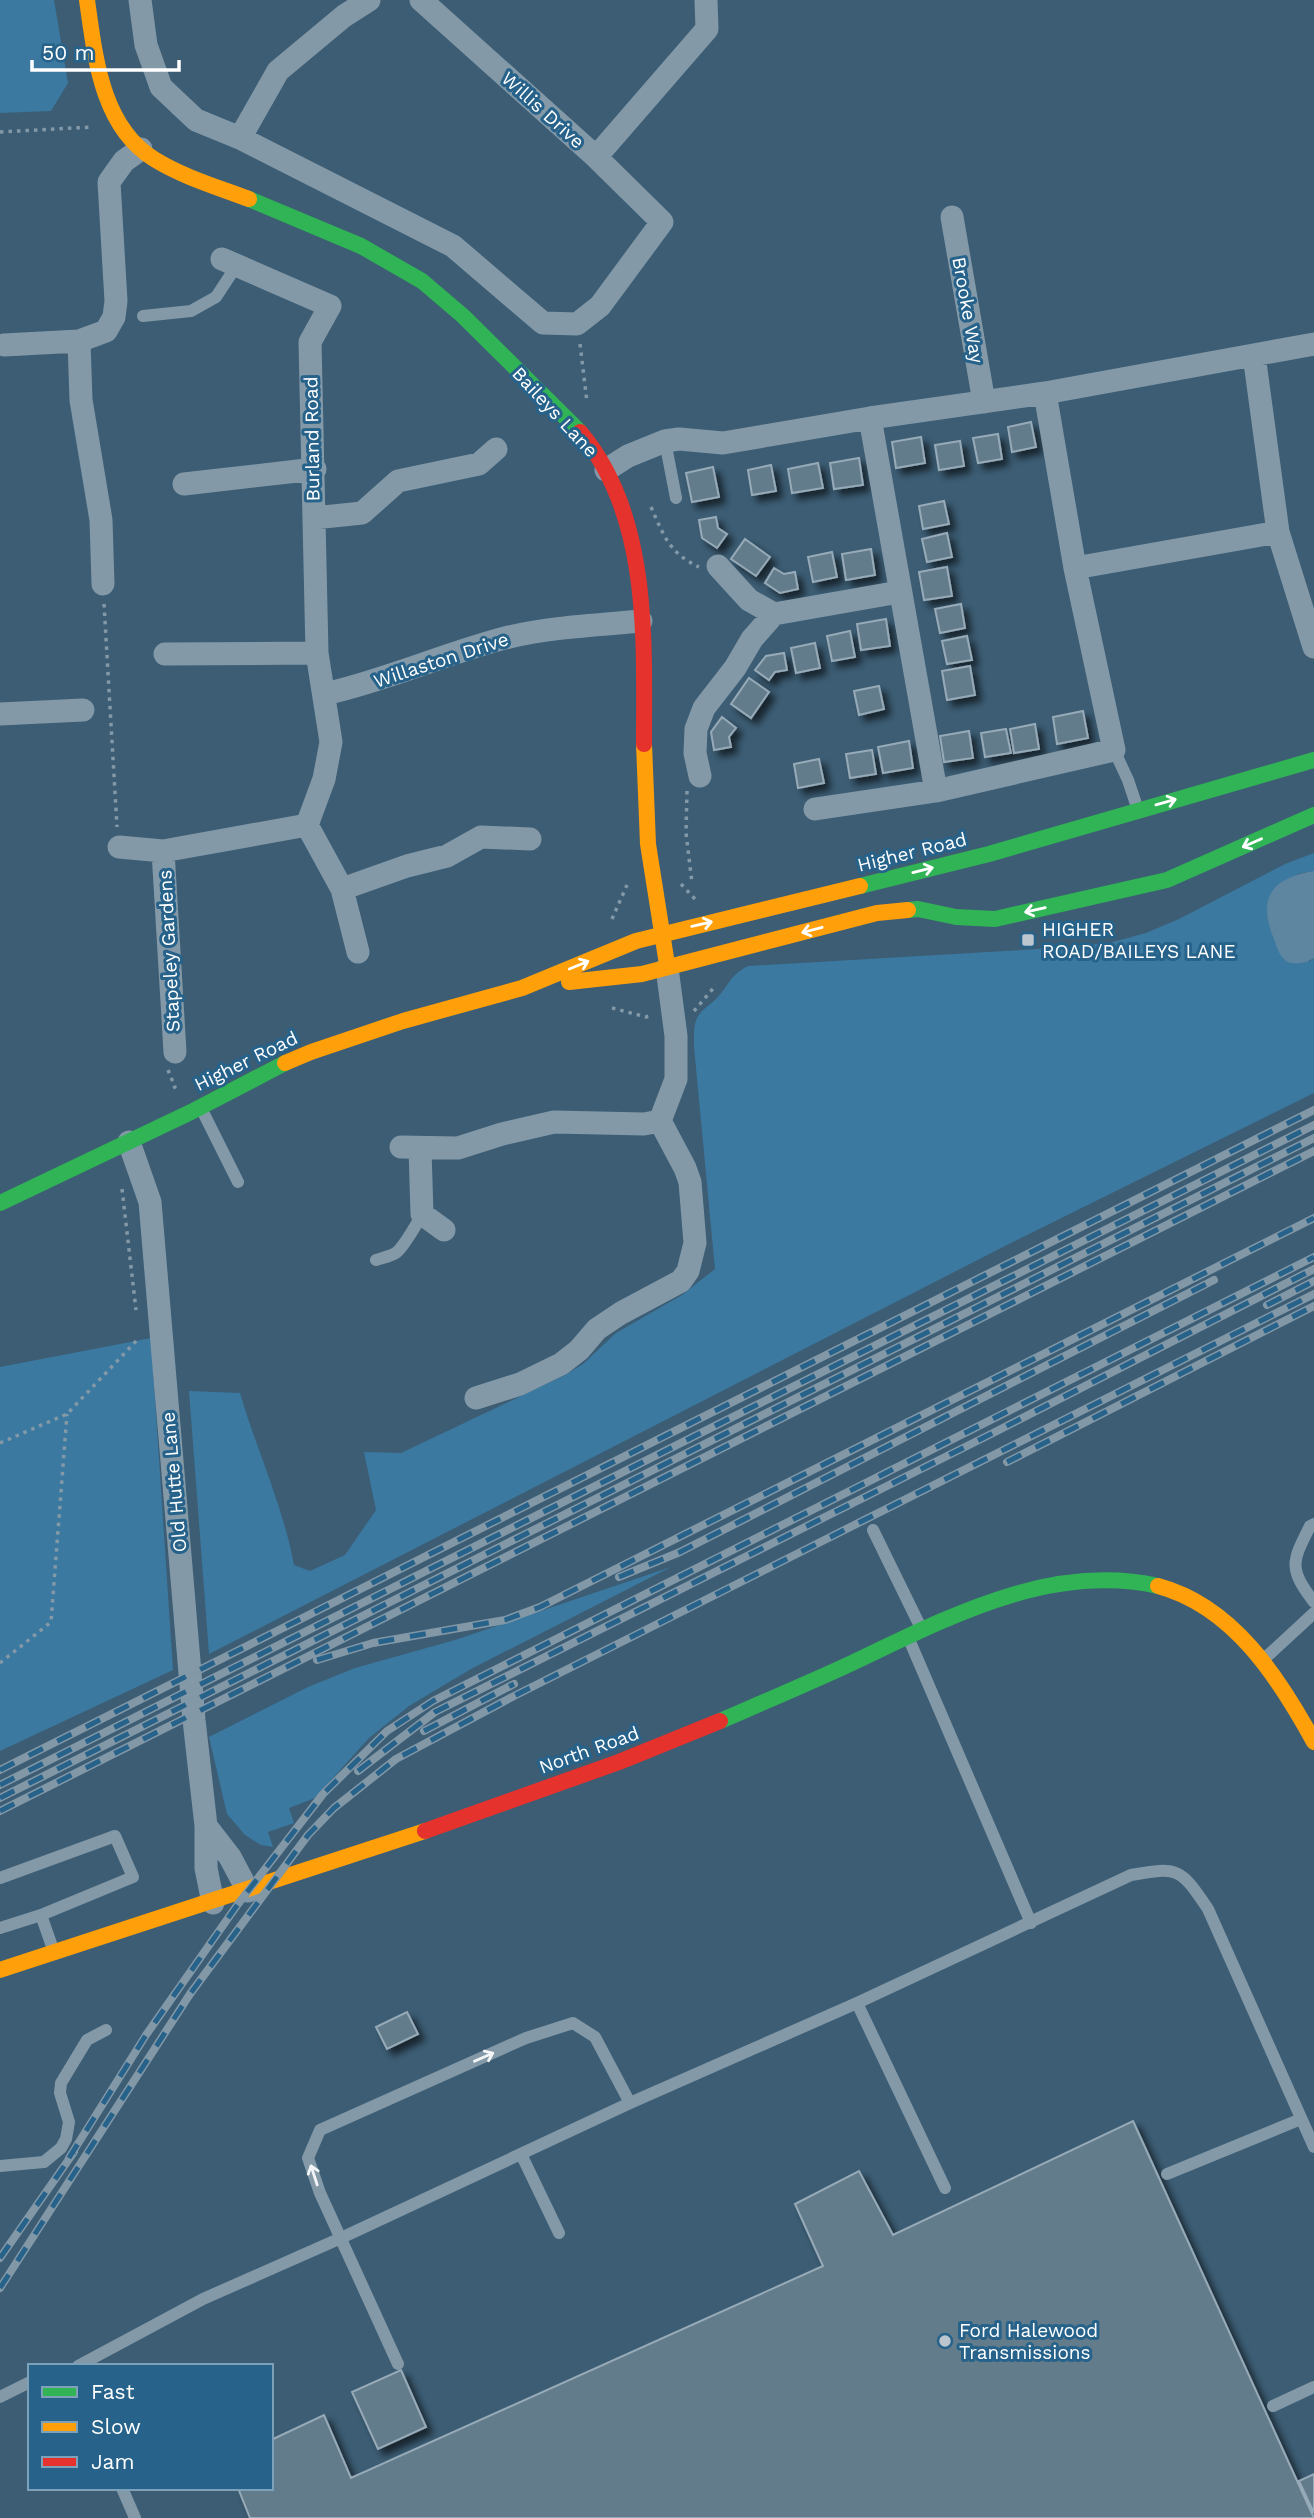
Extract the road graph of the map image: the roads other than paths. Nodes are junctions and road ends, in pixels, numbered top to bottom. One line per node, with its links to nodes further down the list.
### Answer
1 (87, 0): 8 (main road, Baileys Lane)
2 (140, 0): 7 (street)
3 (369, 0): 6 (street)
4 (421, 0): 9 (street, Willis Drive)
5 (706, 0): 9 (street)
6 (339, 8): 7 (street)
7 (240, 138): 9 (street, Willis Drive)
8 (141, 149): 13 (street); 23 (main road, Baileys Lane)
9 (596, 157)
10 (952, 217): 18 (street, Brooke Way)
11 (230, 262): 12 (lane); 22 (street, Burland Road)
12 (143, 316)
13 (79, 341): 15 (street); 30 (street)
14 (1314, 344): 16 (street)
15 (4, 345)
16 (1254, 355): 17 (street); 27 (street)
17 (1045, 393): 18 (street); 28 (street)
18 (984, 402): 19 (street)
19 (870, 418): 20 (street); 31 (street)
20 (665, 441): 23 (street); 25 (lane)
21 (496, 449): 26 (street)
22 (315, 469): 24 (street); 26 (street, Burland Road)
23 (606, 470): 33 (main road, Baileys Lane)
24 (184, 484)
25 (676, 498)
26 (314, 518): 35 (street, Burland Road)
27 (1278, 532): 28 (street); 34 (street)
28 (1075, 568): 40 (street)
29 (714, 570): 32 (street)
30 (103, 584)
31 (900, 592): 32 (street); 43 (street)
32 (774, 614): 42 (street)
33 (641, 621): 37 (street, Willaston Drive); 52 (main road, Baileys Lane)
34 (1314, 647)
35 (317, 653): 36 (street); 37 (street, Burland Road)
36 (165, 654)
37 (325, 694): 47 (street, Burland Road)
38 (83, 710): 39 (street)
39 (0, 714)
40 (1114, 750): 43 (street); 45 (lane)
41 (1314, 760): 45 (main road, Higher Road, one-way to 41)
42 (693, 784)
43 (936, 791): 44 (street)
44 (816, 809)
45 (1139, 810): 52 (main road, Higher Road, one-way to 45)
46 (1314, 815): 54 (main road, Higher Road, one-way to 54)
47 (307, 825): 50 (street, Stapeley Gardens); 51 (street)
48 (530, 839): 51 (street)
49 (119, 848): 50 (street, Stapeley Gardens)
50 (163, 850): 56 (street, Stapeley Gardens)
51 (342, 889): 53 (street)
52 (662, 934): 54 (main road, Baileys Lane); 55 (main road, Higher Road, one-way to 52)
53 (358, 952)
54 (667, 968): 55 (main road, Higher Road); 58 (street)
55 (522, 988): 57 (main road, Higher Road)
56 (175, 1052)
57 (200, 1106): 59 (main road, Higher Road); 60 (lane)
58 (660, 1121): 62 (street); 65 (street)
59 (123, 1145): 61 (main road, Higher Road); 73 (street, Old Hutte Lane)
60 (238, 1182)
61 (0, 1203)
62 (422, 1214): 63 (street); 64 (lane)
63 (444, 1230)
64 (376, 1260)
65 (475, 1398)
66 (1314, 1524): 68 (lane)
67 (873, 1530): 70 (lane)
68 (1314, 1602)
69 (1314, 1613): 71 (lane)
70 (915, 1634): 71 (main road, North Road); 75 (main road, North Road); 78 (lane)
71 (1262, 1660): 72 (main road, North Road)
72 (1314, 1742)
73 (206, 1826): 75 (street); 76 (street, Old Hutte Lane)
74 (0, 1878): 77 (lane)
75 (243, 1890): 76 (main road, North Road)
76 (212, 1903): 80 (main road, North Road)
77 (41, 1915): 79 (lane); 80 (lane)
78 (1031, 1923): 82 (lane); 85 (lane)
79 (0, 1928)
80 (54, 1952): 81 (main road, North Road)
81 (0, 1970)
82 (857, 2003): 84 (lane); 90 (lane)
83 (106, 2030): 88 (lane)
84 (630, 2103): 87 (lane); 92 (lane, one-way to 84)
85 (1301, 2119): 86 (lane); 89 (lane)
86 (1314, 2147)
87 (521, 2154): 91 (lane); 92 (lane)
88 (0, 2166)
89 (1167, 2174)
90 (946, 2188)
91 (559, 2233)
92 (341, 2238): 93 (lane); 94 (lane)
93 (82, 2364)
94 (398, 2364)
95 (28, 2383): 97 (lane)
96 (1314, 2387): 98 (lane)
97 (0, 2397)
98 (1273, 2406)
99 (123, 2490): 100 (lane)
100 (135, 2518)

